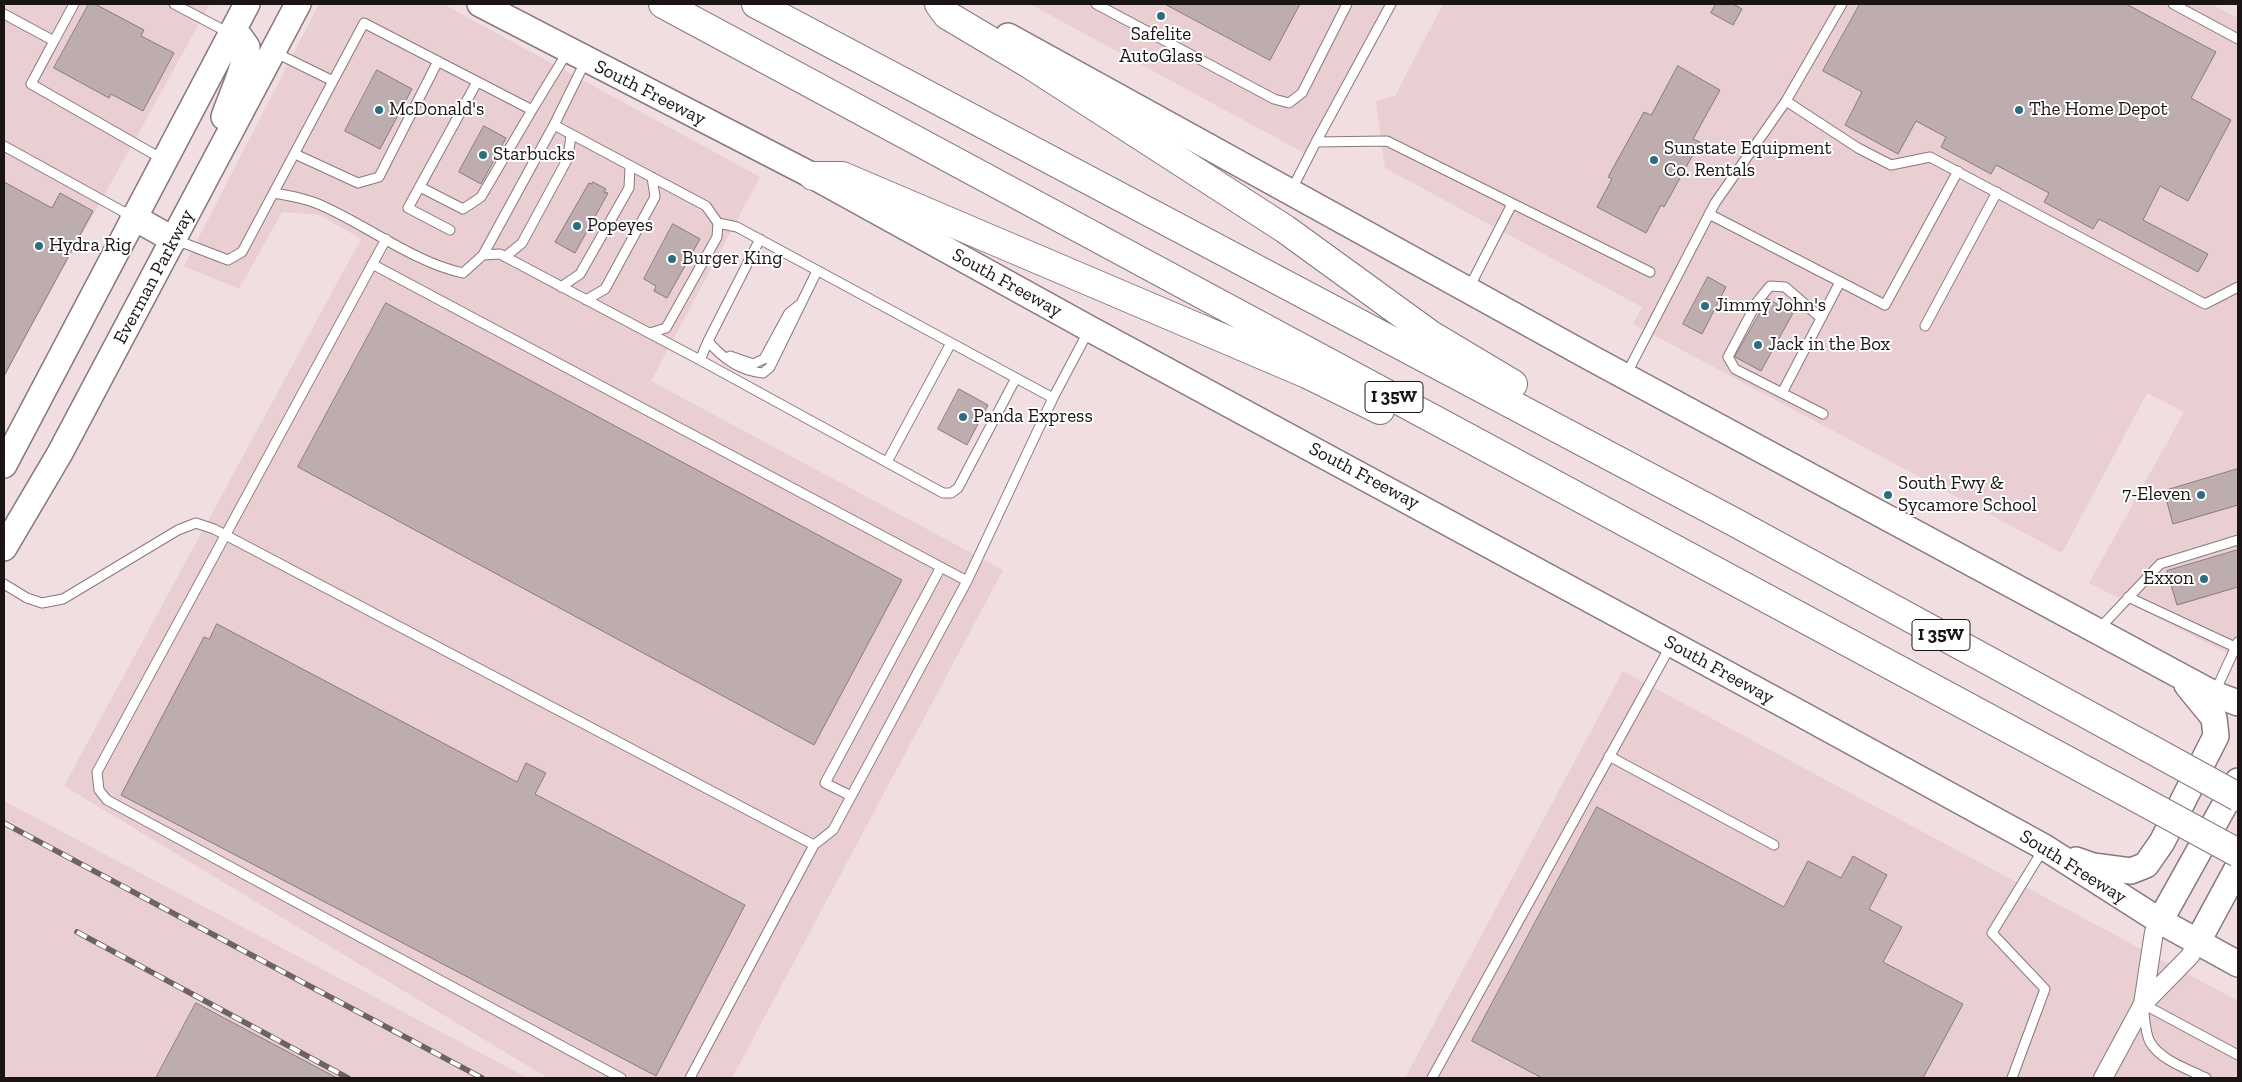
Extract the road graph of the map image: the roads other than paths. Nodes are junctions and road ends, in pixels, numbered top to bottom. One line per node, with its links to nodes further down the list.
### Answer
1 (74, 4): 18 (lane)
2 (174, 4): 16 (lane)
3 (247, 4): 16 (main road)
4 (298, 4): 19 (main road, Everman Parkway)
5 (480, 4): 20 (main road, South Freeway)
6 (663, 4): 73 (highway, I 35W)
7 (756, 4): 74 (highway, I 35W)
8 (939, 4): 74 (highway)
9 (949, 4): 40 (main road)
10 (1096, 4): 11 (lane)
11 (1347, 4)
12 (1391, 4): 28 (lane)
13 (1842, 4): 24 (lane)
14 (2174, 4): 17 (lane)
15 (4, 14): 18 (lane)
16 (231, 34): 30 (main road); 32 (main road)
17 (2238, 39)
18 (54, 41): 32 (lane)
19 (273, 51): 22 (lane); 30 (main road, Everman Parkway)
20 (577, 55): 25 (lane); 26 (lane); 35 (main road, South Freeway)
21 (438, 61): 22 (lane); 23 (lane); 31 (lane)
22 (332, 81): 31 (lane)
23 (477, 82): 25 (lane); 37 (lane)
24 (1786, 101): 34 (lane); 42 (lane)
25 (532, 110): 37 (lane)
26 (554, 125): 27 (lane); 49 (lane)
27 (571, 135): 33 (lane); 50 (lane)
28 (1316, 142): 40 (lane); 41 (lane)
29 (4, 146): 43 (lane)
30 (223, 147): 48 (main road, Everman Parkway)
31 (295, 154): 39 (lane)
32 (164, 160): 43 (main road)
33 (630, 166): 36 (lane); 55 (lane)
34 (1958, 171): 38 (lane); 54 (lane)
35 (813, 176): 61 (main road, South Freeway); 73 (highway)
36 (652, 178): 44 (lane); 58 (lane)
37 (420, 187): 45 (lane)
38 (1997, 192): 56 (lane); 60 (lane)
39 (274, 193): 46 (lane); 48 (lane)
40 (1290, 193): 57 (main road)
41 (1512, 204): 53 (lane); 57 (lane)
42 (1710, 214): 54 (lane); 66 (lane)
43 (134, 217): 48 (main road); 72 (main road)
44 (718, 223): 47 (lane); 62 (lane)
45 (450, 230)
46 (386, 239): 49 (lane); 51 (lane)
47 (760, 239): 52 (lane); 63 (lane)
48 (174, 240): 77 (main road, Everman Parkway)
49 (483, 255): 50 (lane)
50 (505, 257): 55 (lane)
51 (372, 264): 75 (lane); 78 (lane)
52 (817, 270): 63 (lane); 64 (lane)
53 (1650, 272)
54 (1840, 282): 59 (lane)
55 (561, 287): 58 (lane)
56 (2238, 287)
57 (1467, 290): 66 (main road)
58 (586, 300): 62 (lane)
59 (1821, 318): 68 (lane); 68 (lane)
60 (1925, 326)
61 (1090, 329): 69 (lane); 83 (main road, South Freeway)
62 (650, 333): 65 (lane)
63 (708, 341): 65 (lane)
64 (951, 343): 67 (lane); 71 (lane)
65 (700, 360): 71 (lane)
66 (1625, 376): 82 (main road)
67 (1016, 378): 69 (lane); 71 (lane)
68 (1782, 394): 70 (lane)
69 (1053, 398): 79 (lane)
70 (1823, 414)
71 (887, 462)
72 (4, 465)
73 (1548, 480): 95 (highway, I 35W, bridge)
74 (1736, 523): 91 (highway, I 35W, bridge)
75 (225, 535): 80 (lane); 92 (lane); 102 (lane)
76 (2238, 540): 81 (lane)
77 (4, 548)
78 (941, 567): 79 (lane); 90 (lane)
79 (967, 582): 90 (lane)
80 (4, 584)
81 (2128, 597): 82 (lane); 84 (lane)
82 (2098, 631): 85 (main road)
83 (1671, 643): 88 (lane); 94 (main road, South Freeway)
84 (2237, 644): 86 (lane)
85 (2178, 675): 86 (main road); 94 (main road)
86 (2214, 694): 87 (main road)
87 (2238, 703)
88 (1609, 756): 93 (lane); 104 (lane)
89 (2238, 781): 97 (main road)
90 (851, 796): 92 (lane)
91 (2238, 797)
92 (814, 845): 103 (lane)
93 (1774, 845)
94 (2044, 847): 97 (main road, South Freeway); 105 (lane)
95 (2238, 852)
96 (2238, 867): 98 (main road)
97 (2160, 921): 98 (main road, South Freeway); 100 (street)
98 (2198, 941): 99 (main road, South Freeway); 100 (street)
99 (2238, 964)
100 (2143, 1004): 101 (lane); 106 (street); 107 (lane)
101 (2238, 1055)
102 (621, 1078)
103 (690, 1078)
104 (1432, 1078)
105 (2012, 1078)
106 (2103, 1078)
107 (2206, 1078)

